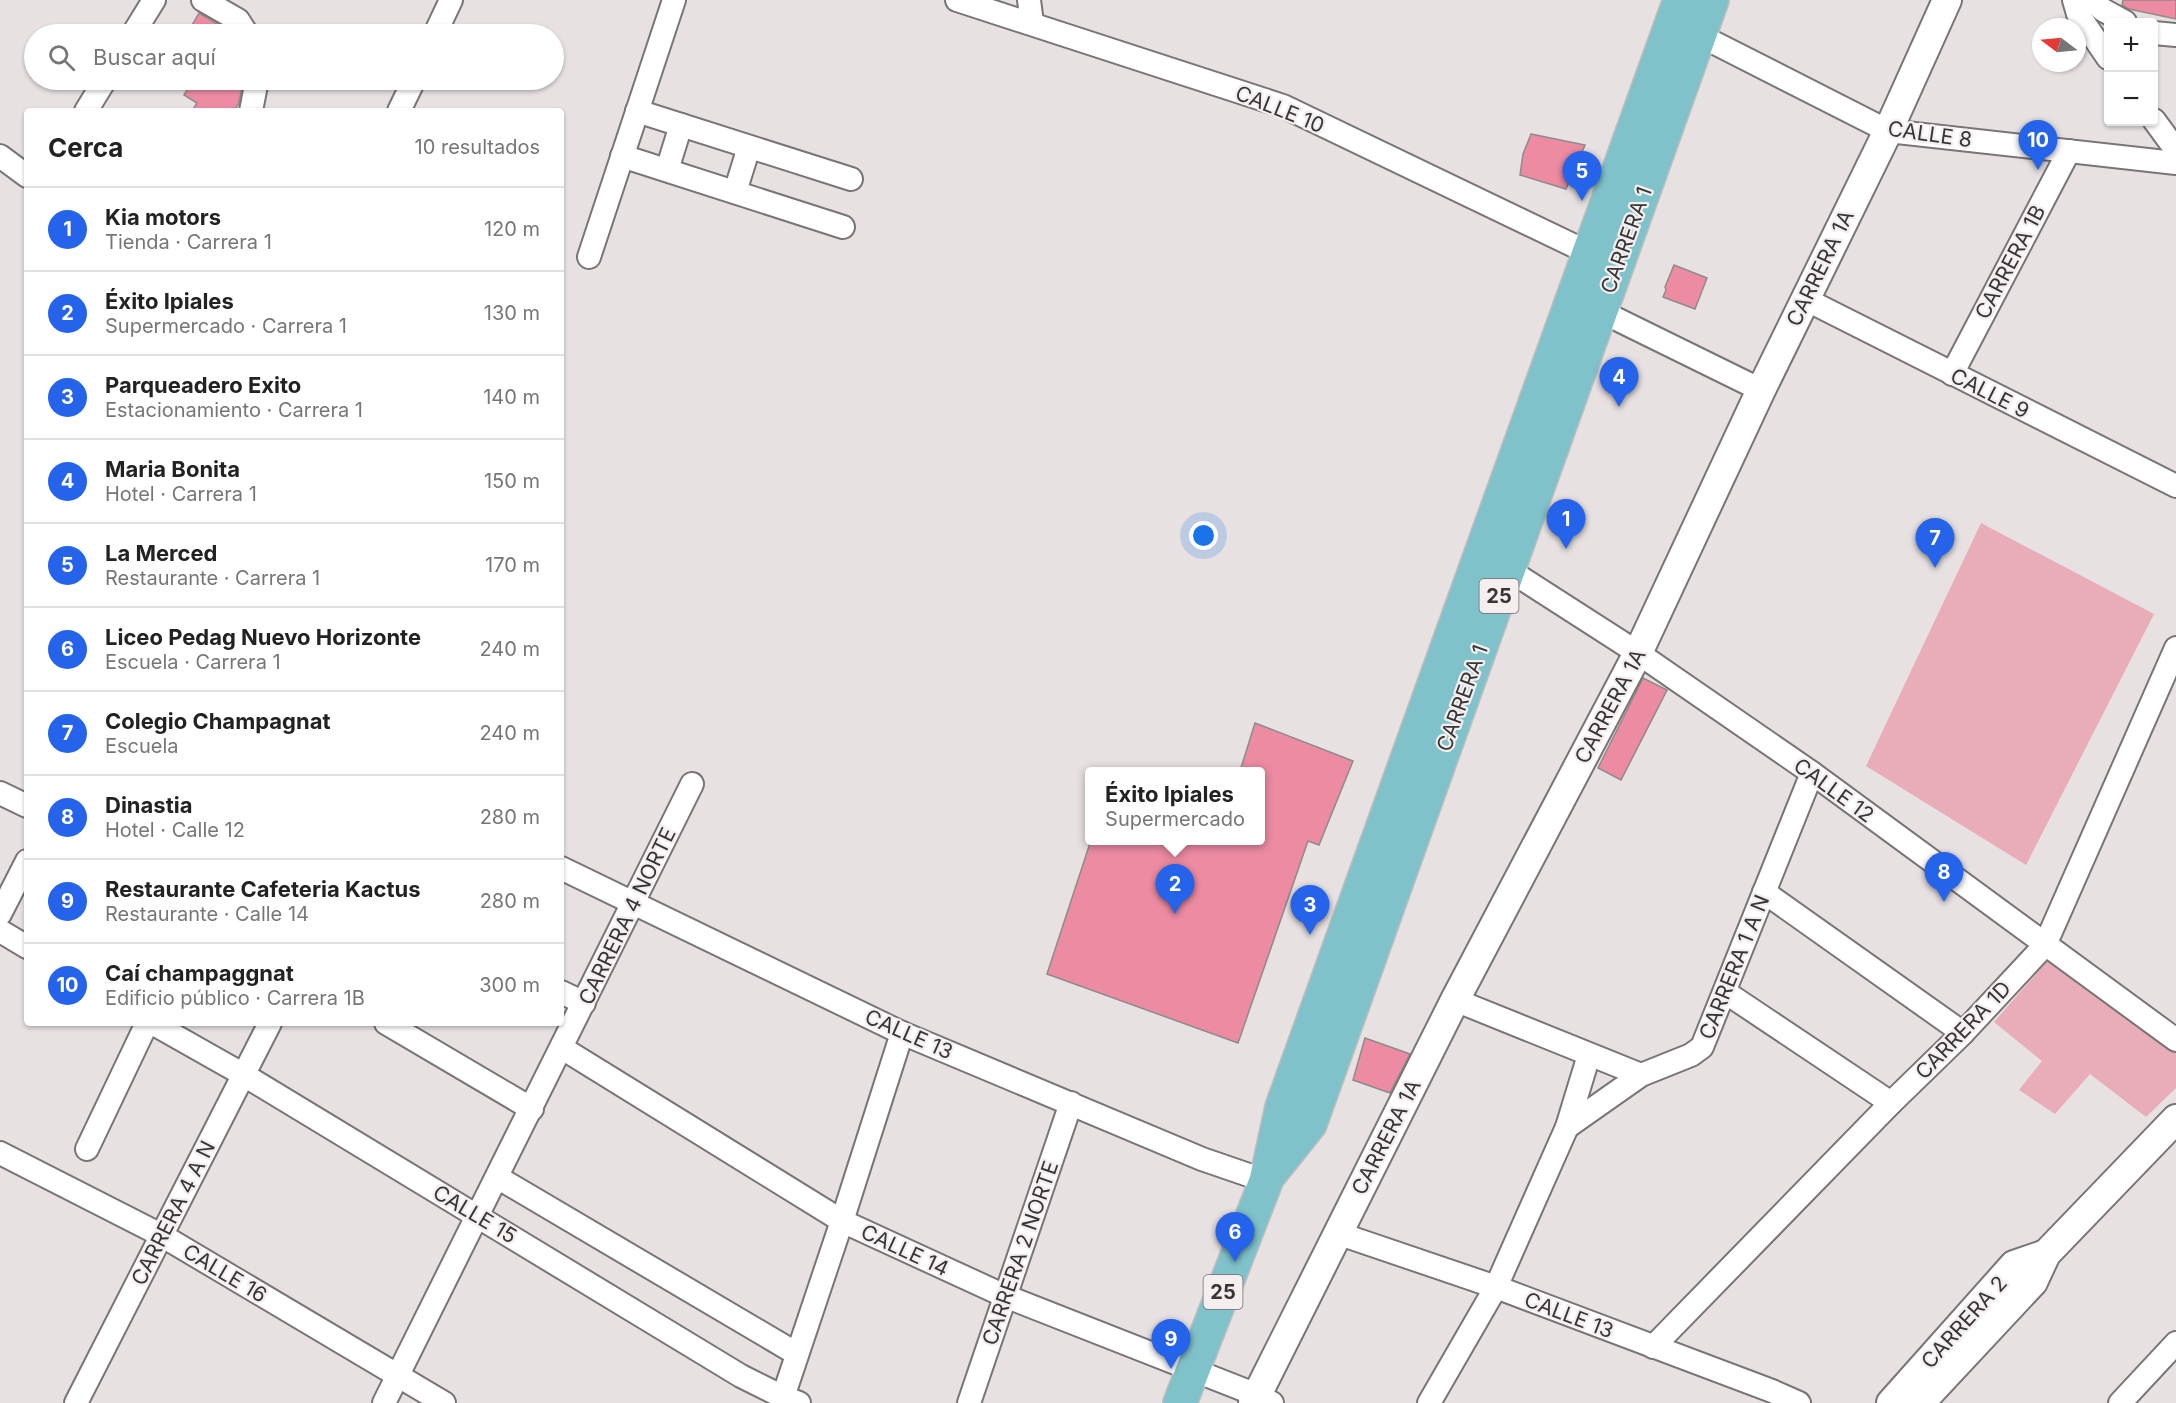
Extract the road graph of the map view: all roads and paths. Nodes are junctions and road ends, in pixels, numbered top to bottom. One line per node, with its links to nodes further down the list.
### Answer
1 (154, 0): 14 (street)
2 (203, 0): 15 (street)
3 (451, 0): 16 (street)
4 (674, 0): 26 (street)
5 (957, 0): 13 (street, CALLE 10)
6 (1029, 0): 13 (street)
7 (1712, 0): 12 (main road, CARRERA 1 / 25)
8 (1947, 0): 29 (street, CARRERA 1A)
9 (2074, 0): 19 (street)
10 (2092, 0): 11 (street)
11 (2118, 18)
12 (1683, 20): 29 (street, CALLE 8); 41 (main road, CARRERA 1 / 25); 44 (main road, CARRERA 1 / 25)
13 (1032, 23): 41 (street, CALLE 10)
14 (139, 24)
15 (241, 24)
16 (440, 24)
17 (2158, 33): 18 (street)
18 (2176, 35)
19 (2104, 51)
20 (99, 90): 23 (street)
21 (256, 90): 24 (street)
22 (409, 90): 25 (street)
23 (88, 108)
24 (252, 108)
25 (400, 108)
26 (637, 111): 27 (street); 34 (street)
27 (681, 125): 30 (street); 36 (street)
28 (2158, 125): 31 (street)
29 (1888, 131): 32 (street, CALLE 8); 43 (street, CARRERA 1A)
30 (749, 147): 38 (street); 39 (street)
31 (2176, 150)
32 (2069, 151): 35 (street, CALLE 8); 45 (street, CARRERA 1B)
33 (0, 156): 37 (street)
34 (622, 156): 36 (street); 42 (street)
35 (2176, 163)
36 (667, 170): 39 (street)
37 (24, 174)
38 (851, 179)
39 (735, 192): 40 (street)
40 (843, 227)
41 (1589, 253): 44 (main road, CARRERA 1 / 25)
42 (589, 257)
43 (1805, 299): 45 (street, CALLE 9); 46 (street, CARRERA 1A)
44 (1587, 304): 46 (street); 48 (main road, CARRERA 1 / 25)
45 (1952, 374): 47 (street, CALLE 9)
46 (1761, 390): 50 (street, CARRERA 1A)
47 (2176, 486)
48 (1495, 562): 50 (street, CALLE 12); 87 (main road, CARRERA 1 / 25)
49 (2176, 648): 51 (street, CARRERA 1D)
50 (1638, 653): 52 (street, CALLE 12); 66 (street, CARRERA 1A)
51 (2168, 690): 62 (street, CARRERA 1D)
52 (1812, 773): 58 (street, CARRERA 1 A N); 62 (street, CALLE 12)
53 (692, 784): 59 (street, CARRERA 4 NORTE)
54 (0, 793): 55 (street)
55 (24, 805)
56 (24, 867): 60 (street)
57 (564, 869): 59 (street, CALLE 13)
58 (1764, 892): 64 (street, CARRERA 1 A N); 73 (street)
59 (634, 904): 67 (street, CARRERA 4 NORTE); 72 (street, CALLE 13)
60 (0, 914)
61 (0, 931): 63 (street)
62 (2045, 945): 73 (street, CARRERA 1D); 74 (street, CALLE 12)
63 (24, 946)
64 (1725, 992): 78 (street, CARRERA 1 A N); 80 (street)
65 (564, 993): 67 (street)
66 (1455, 1000): 76 (street); 90 (street, CARRERA 1A)
67 (584, 1003): 75 (street, CARRERA 4 NORTE)
68 (146, 1026): 84 (street)
69 (157, 1026): 77 (street, CALLE 15)
70 (268, 1026): 77 (street, CARRERA 4 A N)
71 (391, 1026): 81 (street)
72 (902, 1034): 79 (street, CALLE 13); 89 (street)
73 (1963, 1034): 80 (street, CARRERA 1D)
74 (2176, 1040)
75 (562, 1048): 81 (street, CARRERA 4 NORTE); 89 (street, CALLE 14)
76 (1589, 1055): 78 (street); 83 (street)
77 (244, 1075): 88 (street, CALLE 15); 91 (street, CARRERA 4 A N)
78 (1641, 1075): 83 (street, CARRERA 1 A N)
79 (1071, 1103): 87 (street, CALLE 13); 94 (street, CARRERA 2 NORTE)
80 (1891, 1103): 96 (street, CARRERA 1D)
81 (532, 1109): 86 (street, CARRERA 4 NORTE)
82 (2176, 1119): 92 (street, CARRERA 2)
83 (1567, 1127): 93 (street)
84 (87, 1149)
85 (0, 1153): 91 (street, CALLE 16)
86 (497, 1177): 88 (street, CARRERA 4 NORTE); 97 (street)
87 (1266, 1180): 98 (main road, CARRERA 1 / 25)
88 (477, 1216): 99 (street, CARRERA 4 NORTE); 101 (street, CALLE 15)
89 (842, 1221): 94 (street, CALLE 14); 97 (street)
90 (1337, 1233): 93 (street, CALLE 13); 100 (street, CARRERA 1A)
91 (161, 1236): 99 (street, CALLE 16); 102 (street, CARRERA 4 A N)
92 (2046, 1254): 109 (street, CARRERA 2); 110 (street, CARRERA 2)
93 (1496, 1287): 96 (street, CALLE 13); 107 (street)
94 (1005, 1296): 98 (street, CALLE 14); 105 (street, CARRERA 2 NORTE)
95 (2176, 1343): 111 (street)
96 (1653, 1347): 108 (street, CALLE 13)
97 (797, 1354): 101 (street)
98 (1193, 1370): 100 (street, CALLE 14); 106 (main road, CARRERA 1 / 25)
99 (397, 1376): 103 (street, CARRERA 4 NORTE); 104 (street, CALLE 16)
100 (1261, 1400)
101 (787, 1401)
102 (76, 1403)
103 (384, 1403)
104 (444, 1403)
105 (969, 1403)
106 (1180, 1403)
107 (1429, 1403)
108 (1799, 1403)
109 (1891, 1403)
110 (1920, 1403)
111 (2120, 1403)

